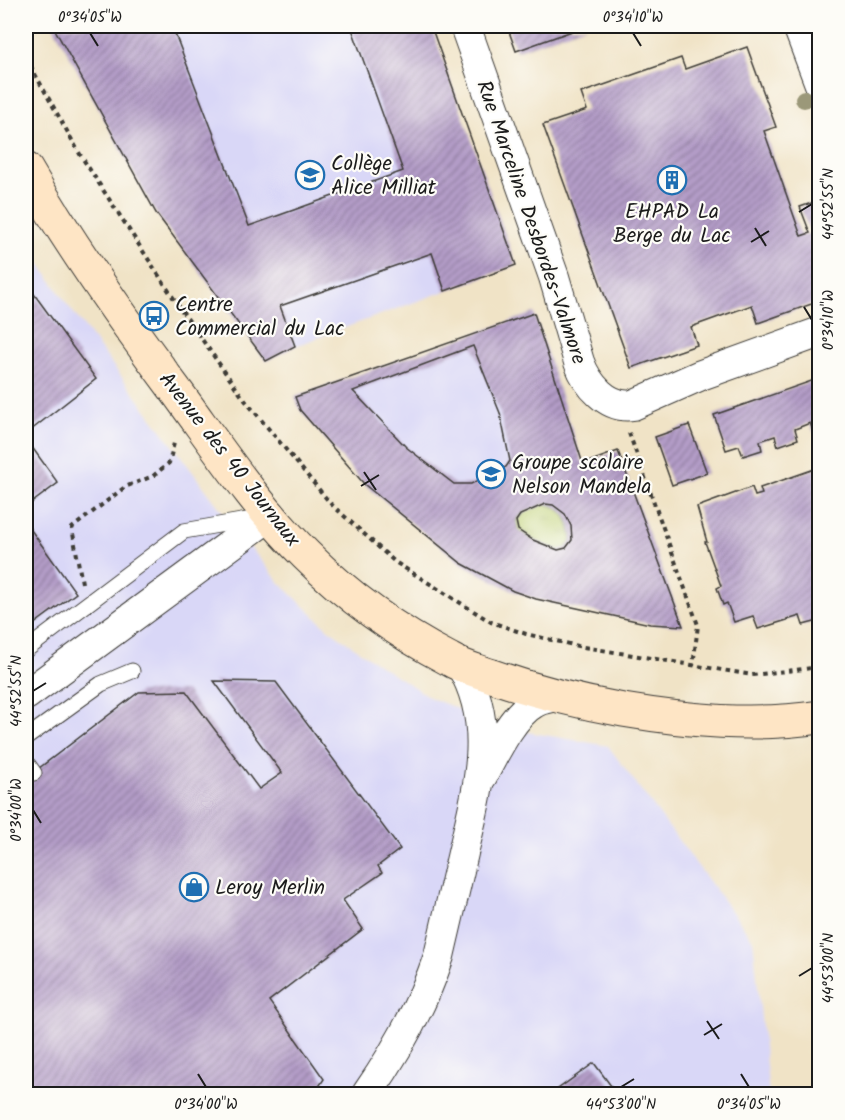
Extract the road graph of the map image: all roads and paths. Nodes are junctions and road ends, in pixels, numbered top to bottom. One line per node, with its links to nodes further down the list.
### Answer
1 (465, 26): 7 (street, Rue Marceline Desbordes-Valmore)
2 (798, 26): 4 (street)
3 (26, 58): 13 (path)
4 (819, 84)
5 (26, 169): 9 (street, Avenue des 40 Journaux)
6 (819, 332): 7 (street)
7 (625, 406): 13 (path)
8 (174, 443): 10 (path)
9 (270, 515): 11 (lane); 12 (street, Avenue des 40 Journaux); 16 (street)
10 (82, 584)
11 (26, 650)
12 (461, 665): 17 (street, Avenue des 40 Journaux); 20 (street)
13 (693, 666): 14 (path)
14 (819, 667)
15 (132, 671): 19 (lane)
16 (26, 695)
17 (556, 696): 18 (street, Avenue des 40 Journaux); 20 (street)
18 (819, 717)
19 (26, 738)
20 (481, 779): 21 (street)
21 (367, 1095)

